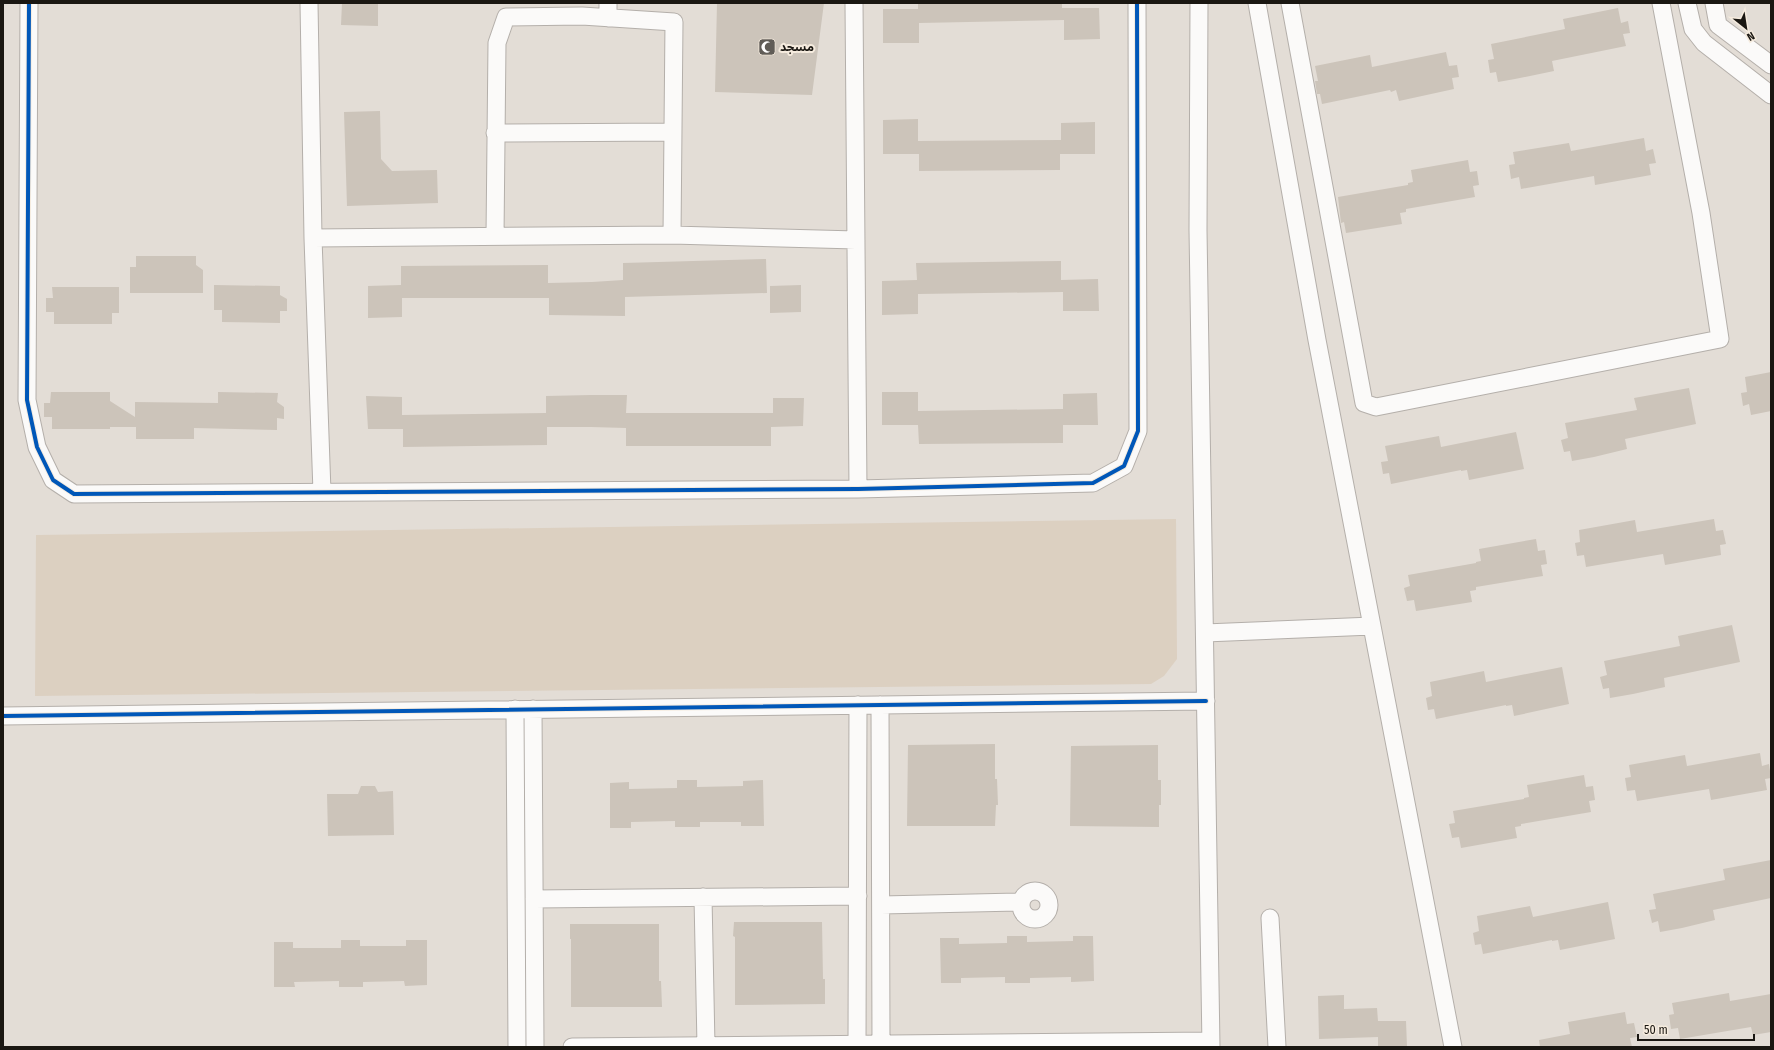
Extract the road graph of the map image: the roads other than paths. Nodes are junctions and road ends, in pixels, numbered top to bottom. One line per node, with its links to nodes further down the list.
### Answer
1 (29, 3): 24 (street)
2 (310, 3): 21 (street)
3 (854, 3): 22 (street)
4 (1136, 3): 23 (street)
5 (1199, 3): 26 (street)
6 (1257, 3): 25 (street)
7 (1290, 3): 8 (street)
8 (1661, 3)
9 (1688, 3): 14 (street)
10 (1714, 3): 13 (street)
11 (582, 10): 12 (street); 17 (street)
12 (608, 10): 18 (street)
13 (1718, 25): 14 (street); 15 (street)
14 (1704, 43): 16 (street)
15 (1771, 65)
16 (1771, 95)
17 (495, 132): 18 (street); 20 (street)
18 (673, 132): 19 (street)
19 (672, 235): 20 (street); 22 (street)
20 (496, 236): 21 (street)
21 (314, 238): 24 (street)
22 (856, 240): 23 (street)
23 (858, 489): 24 (street)
24 (322, 492)
25 (1372, 626): 26 (street); 47 (street)
26 (1205, 633): 27 (street)
27 (1206, 701): 29 (street); 41 (street)
28 (858, 705): 29 (street); 31 (street); 33 (street)
29 (880, 705): 37 (street)
30 (515, 709): 31 (street); 32 (street); 43 (street)
31 (533, 709): 35 (street)
32 (3, 716)
33 (858, 896): 34 (street); 39 (street)
34 (703, 898): 35 (street); 42 (street)
35 (534, 899): 44 (street)
36 (1021, 902): 37 (street)
37 (881, 905): 40 (street)
38 (1270, 918): 46 (street)
39 (857, 1044): 40 (street); 42 (street)
40 (882, 1044): 41 (street)
41 (1211, 1044)
42 (706, 1046): 45 (street)
43 (517, 1047)
44 (535, 1047)
45 (572, 1047)
46 (1277, 1047)
47 (1453, 1047)

